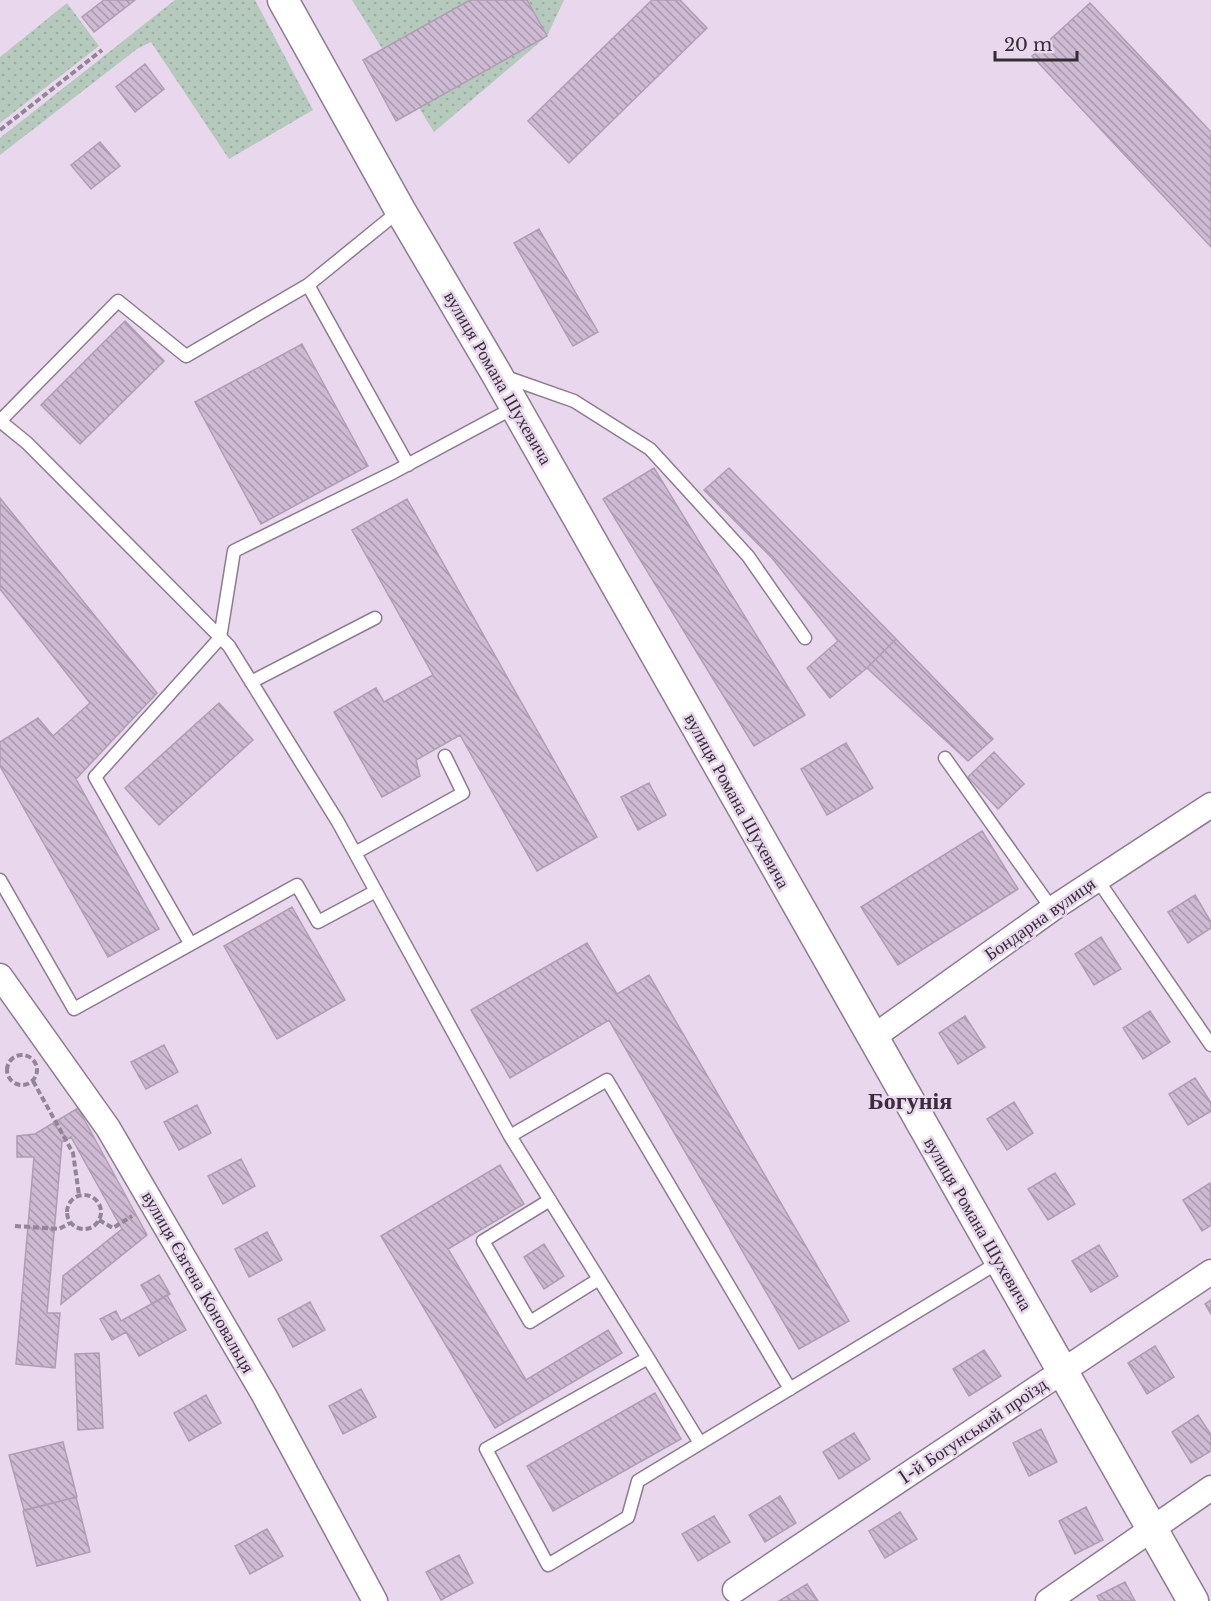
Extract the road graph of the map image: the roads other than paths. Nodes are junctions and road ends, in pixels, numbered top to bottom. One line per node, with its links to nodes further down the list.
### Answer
1 (283, 0): 2 (street, вулиця Романа Шухевича)
2 (400, 210): 3 (lane); 4 (street, вулиця Романа Шухевича)
3 (308, 285): 6 (lane); 8 (lane)
4 (496, 373): 5 (street, вулиця Романа Шухевича); 9 (lane)
5 (515, 407): 6 (lane); 21 (street, вулиця Романа Шухевича)
6 (408, 465): 8 (lane)
7 (375, 618): 10 (lane)
8 (220, 638): 10 (lane); 19 (lane)
9 (805, 638)
10 (251, 682): 14 (lane)
11 (445, 756): 14 (lane)
12 (945, 758): 18 (lane)
13 (1211, 805): 15 (street, Бондарна вулиця)
14 (355, 853): 17 (lane)
15 (1097, 879): 18 (street, Бондарна вулиця); 22 (lane)
16 (0, 880): 19 (lane)
17 (376, 891): 19 (lane); 23 (lane)
18 (1052, 909): 21 (street, Бондарна вулиця)
19 (190, 943)
20 (0, 976): 35 (street, вулиця Євгена Коновальця)
21 (872, 1038): 25 (street, вулиця Романа Шухевича)
22 (1211, 1044)
23 (510, 1136): 24 (lane); 30 (lane)
24 (550, 1200): 27 (lane); 27 (lane)
25 (999, 1262): 29 (street, вулиця Романа Шухевича); 30 (lane)
26 (1211, 1272): 29 (street, 1-й Богунський проїзд)
27 (599, 1279): 28 (lane)
28 (648, 1358): 31 (lane); 31 (lane)
29 (1062, 1371): 33 (street, вулиця Романа Шухевича); 34 (street, 1-й Богунський проїзд)
30 (790, 1389): 31 (lane)
31 (700, 1443)
32 (1211, 1488): 33 (street)
33 (1151, 1530): 36 (street); 37 (street, вулиця Романа Шухевича)
34 (735, 1590)
35 (375, 1601)
36 (1048, 1601)
37 (1193, 1601)

